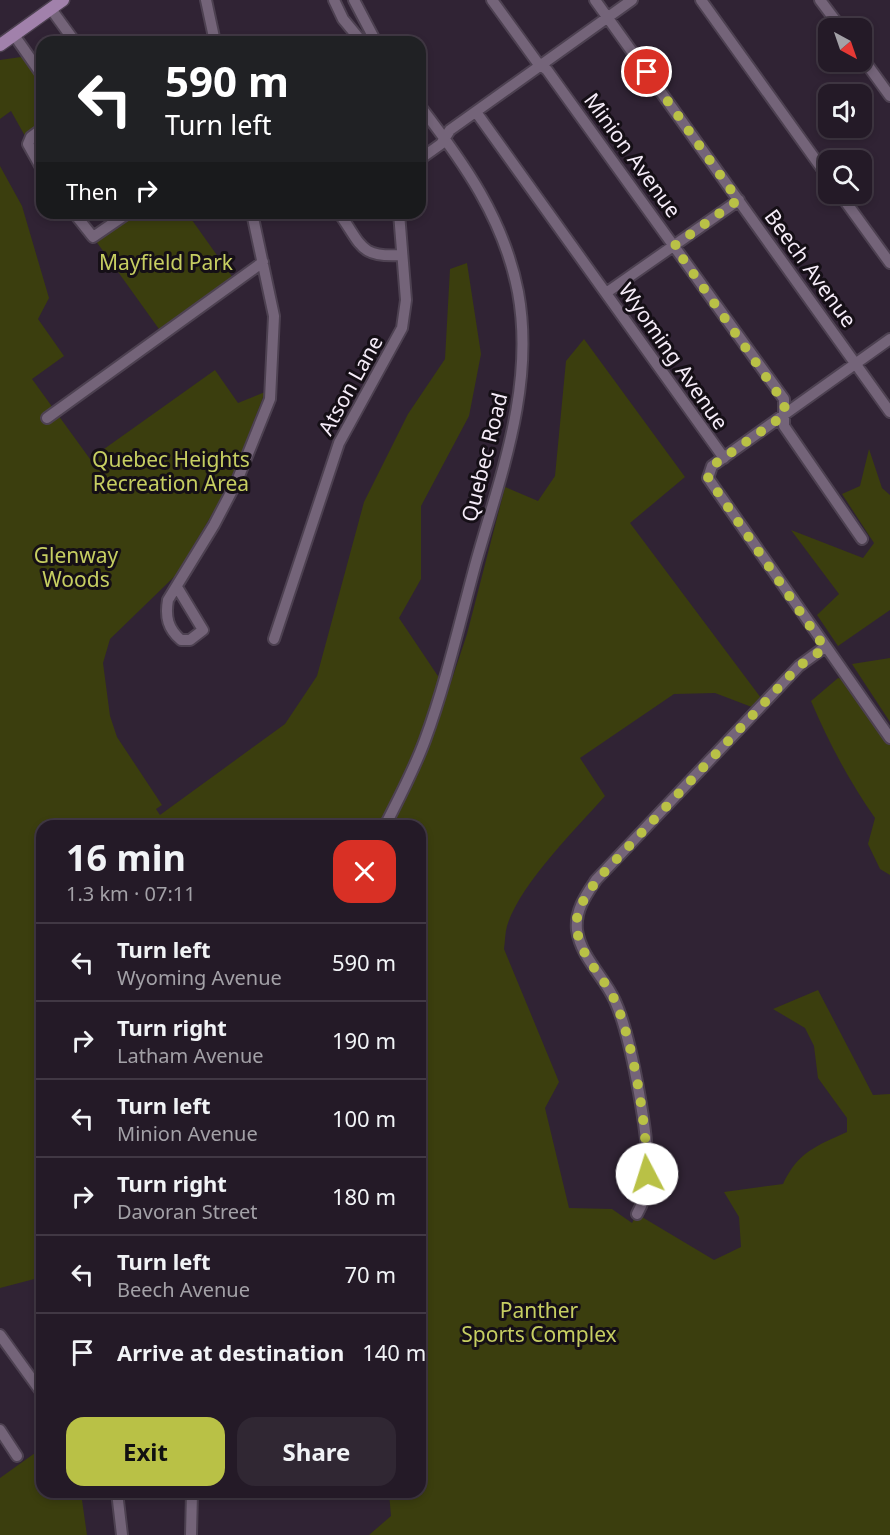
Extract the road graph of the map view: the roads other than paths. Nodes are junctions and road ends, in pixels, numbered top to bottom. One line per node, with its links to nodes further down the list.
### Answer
1 (63, 0): 10 (main road)
2 (206, 0): 15 (street)
3 (333, 0): 16 (street)
4 (354, 0): 17 (street)
5 (492, 0): 19 (street, Minion Avenue)
6 (595, 0): 11 (street, Beech Avenue)
7 (632, 0): 11 (street)
8 (701, 0): 29 (street)
9 (820, 0): 12 (street)
10 (51, 9): 13 (main road); 14 (street)
11 (607, 17): 19 (street); 30 (street, Beech Avenue)
12 (834, 18)
13 (15, 35): 18 (main road); 20 (street)
14 (71, 36)
15 (214, 36)
16 (357, 36)
17 (371, 36)
18 (0, 45)
19 (541, 64): 23 (street); 37 (street, Minion Avenue)
20 (36, 66)
21 (872, 71): 22 (street)
22 (890, 96)
23 (476, 112): 26 (street); 41 (street, Wyoming Avenue)
24 (426, 114): 26 (street, Quebec Road)
25 (36, 133): 28 (street)
26 (444, 138): 27 (street); 53 (street, Quebec Road)
27 (426, 154)
28 (36, 158)
29 (818, 163)
30 (738, 200): 37 (street); 43 (street, Beech Avenue)
31 (847, 204): 40 (street)
32 (79, 219): 33 (street)
33 (119, 219)
34 (253, 219): 39 (street)
35 (343, 219): 38 (street)
36 (399, 219): 38 (street, Atson Lane)
37 (674, 246): 41 (street); 45 (street, Minion Avenue)
38 (402, 255): 50 (street, Atson Lane)
39 (263, 262): 46 (street); 49 (street)
40 (890, 263)
41 (606, 293): 47 (street, Wyoming Avenue)
42 (890, 339): 43 (street)
43 (856, 364): 44 (street, Beech Avenue); 45 (street)
44 (890, 412)
45 (783, 416): 47 (street); 48 (street, Minion Avenue)
46 (47, 418)
47 (724, 458): 51 (street, Wyoming Avenue)
48 (862, 539)
49 (177, 587): 49 (street)
50 (274, 639)
51 (825, 648): 52 (street, Wyoming Avenue); 54 (street)
52 (890, 738)
53 (388, 820)
54 (637, 1214)
55 (0, 1335): 56 (street)
56 (3, 1347): 57 (street)
57 (36, 1386)
58 (0, 1430): 59 (street)
59 (17, 1455)
60 (118, 1498): 62 (street)
61 (192, 1498): 63 (street)
62 (122, 1535)
63 (191, 1535)

